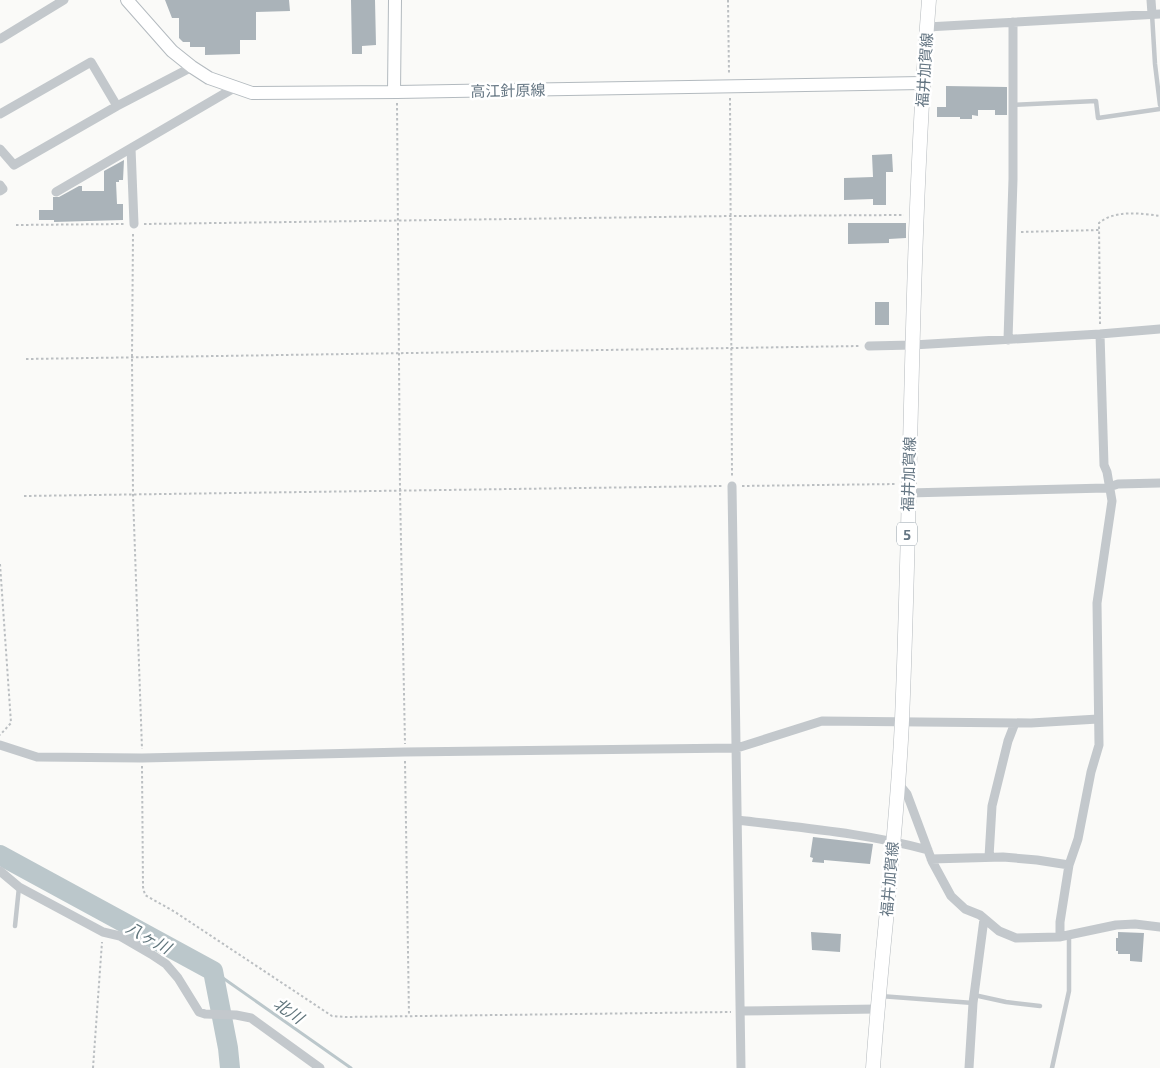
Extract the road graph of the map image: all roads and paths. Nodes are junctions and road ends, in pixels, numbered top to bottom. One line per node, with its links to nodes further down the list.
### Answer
1 (64, 0): 10 (street)
2 (127, 0): 11 (main road, 高江針原線)
3 (395, 0): 15 (main road)
4 (728, 0): 13 (path)
5 (929, 0): 9 (main road, 福井加賀線 / 5)
6 (1151, 0): 7 (street)
7 (1156, 14): 8 (street); 17 (lane)
8 (1012, 22): 9 (street); 16 (street)
9 (927, 27): 12 (main road, 福井加賀線 / 5)
10 (0, 39)
11 (192, 67): 14 (main road, 高江針原線); 18 (street)
12 (922, 83): 13 (main road, 高江針原線); 26 (main road, 福井加賀線 / 5)
13 (730, 87): 15 (main road, 高江針原線); 27 (path)
14 (234, 88): 15 (main road, 高江針原線); 21 (street)
15 (396, 92): 29 (path)
16 (1012, 105): 19 (lane); 33 (street)
17 (1160, 105)
18 (117, 106): 20 (street); 22 (street)
19 (1160, 109)
20 (0, 114)
21 (131, 148): 25 (street); 30 (street)
22 (0, 149)
23 (0, 185): 24 (street)
24 (0, 191)
25 (56, 192)
26 (916, 215): 27 (path); 37 (main road, 福井加賀線 / 5)
27 (731, 216): 29 (path); 39 (path)
28 (1160, 216): 32 (path)
29 (398, 220): 30 (path); 40 (path)
30 (134, 224): 31 (path); 41 (path)
31 (16, 226)
32 (1099, 230): 33 (path); 35 (path)
33 (1011, 232): 36 (street)
34 (1160, 328): 35 (street)
35 (1100, 334): 36 (street); 46 (street)
36 (1008, 340): 37 (street)
37 (913, 345): 38 (street); 45 (main road, 福井加賀線 / 5)
38 (870, 346): 39 (path)
39 (732, 348): 40 (path); 44 (path)
40 (399, 353): 41 (path); 47 (path)
41 (132, 357): 42 (path); 48 (path)
42 (26, 359)
43 (1160, 483): 46 (street)
44 (732, 486): 45 (path); 47 (path); 56 (street)
45 (908, 488): 46 (street); 52 (main road, 福井加賀線 / 5)
46 (1110, 488): 51 (street)
47 (400, 491): 48 (path); 57 (path)
48 (133, 494): 49 (path); 58 (path)
49 (24, 496)
50 (0, 564): 54 (path)
51 (1098, 719): 53 (street); 64 (street)
52 (902, 721): 53 (street); 56 (street); 59 (main road, 福井加賀線 / 5)
53 (1015, 723): 63 (street)
54 (0, 735)
55 (0, 746): 58 (street)
56 (737, 748): 57 (street); 60 (street)
57 (405, 752): 58 (street); 76 (path)
58 (142, 758): 76 (path)
59 (898, 783): 61 (main road, 福井加賀線 / 5); 62 (street)
60 (738, 820): 61 (street); 75 (street)
61 (893, 840): 62 (street); 73 (main road, 福井加賀線 / 5)
62 (930, 855): 63 (street); 67 (street)
63 (989, 857): 64 (street)
64 (1069, 865): 71 (street)
65 (0, 870): 66 (street)
66 (19, 887): 68 (lane); 70 (street)
67 (984, 919): 71 (street); 72 (street)
68 (15, 926)
69 (1160, 927): 71 (street)
70 (103, 932): 77 (path); 78 (street)
71 (1064, 936): 82 (lane)
72 (974, 999): 73 (lane); 74 (lane); 81 (street)
73 (878, 1002): 75 (street); 80 (main road, 福井加賀線 / 5)
74 (1040, 1006)
75 (741, 1012): 76 (path); 79 (street)
76 (409, 1016)
77 (93, 1068)
78 (320, 1068)
79 (741, 1068)
80 (873, 1068)
81 (969, 1068)
82 (1052, 1068)

